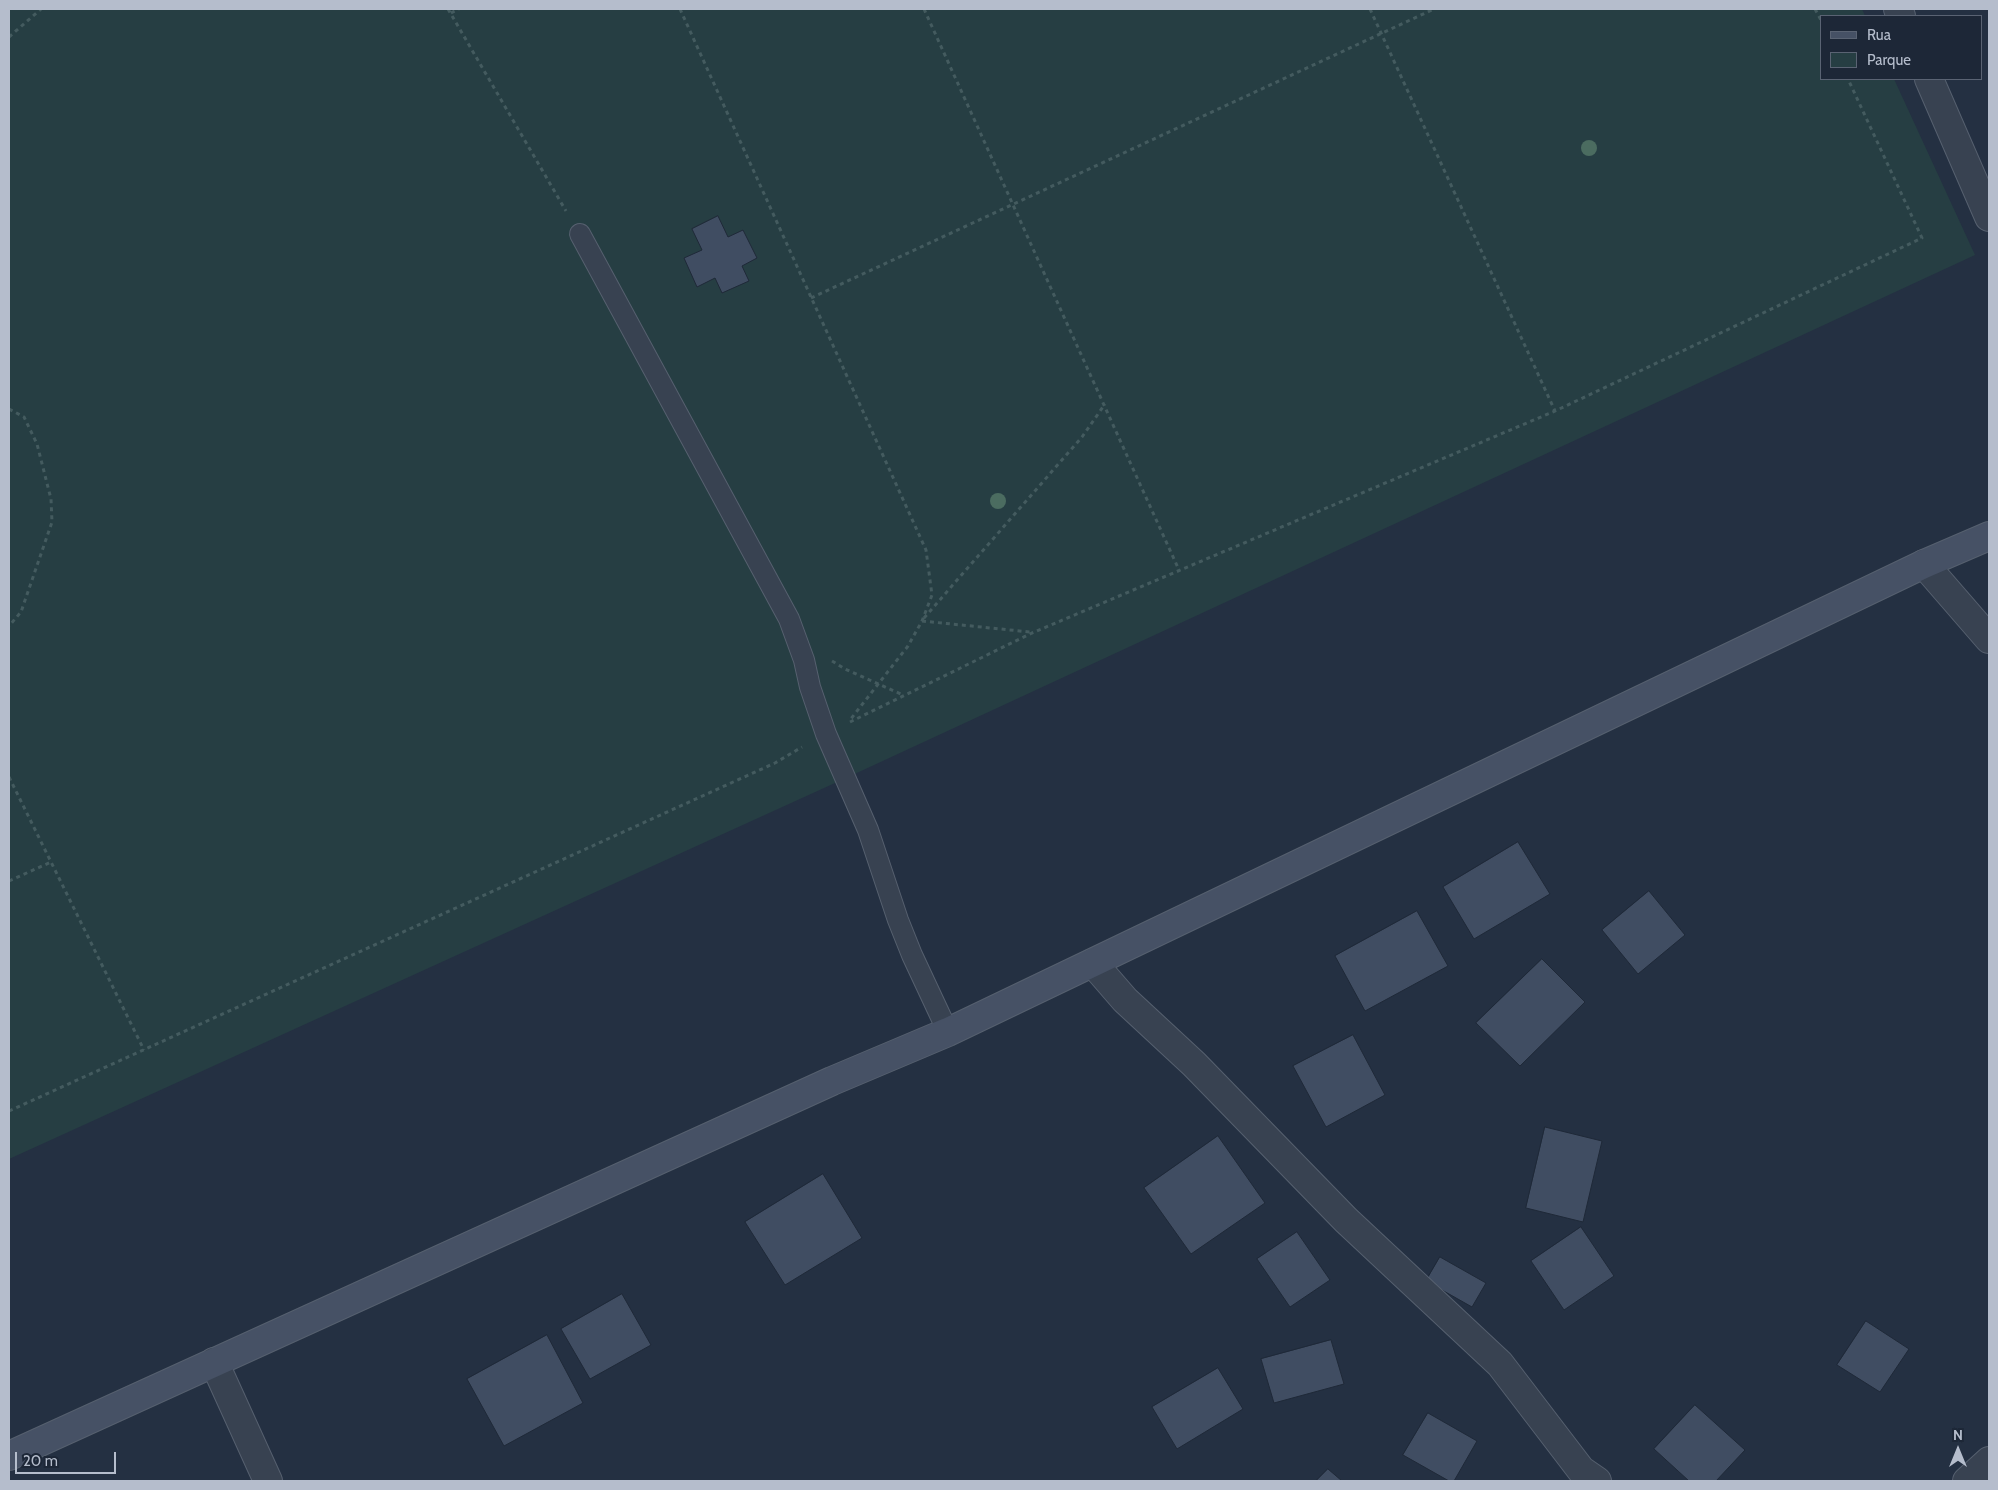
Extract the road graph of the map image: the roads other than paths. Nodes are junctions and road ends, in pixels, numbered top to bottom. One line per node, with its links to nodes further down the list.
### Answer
1 (1929, 80): 2 (street)
2 (1989, 218)
3 (580, 234): 8 (lane)
4 (1989, 536): 5 (main road)
5 (1924, 564): 6 (street); 7 (main road)
6 (1989, 639)
7 (1094, 963): 8 (main road); 12 (street)
8 (948, 1032): 9 (main road)
9 (214, 1362): 10 (main road); 13 (street)
10 (9, 1456)
11 (1989, 1460): 14 (street)
12 (1585, 1477)
13 (268, 1481)
14 (1968, 1481)

